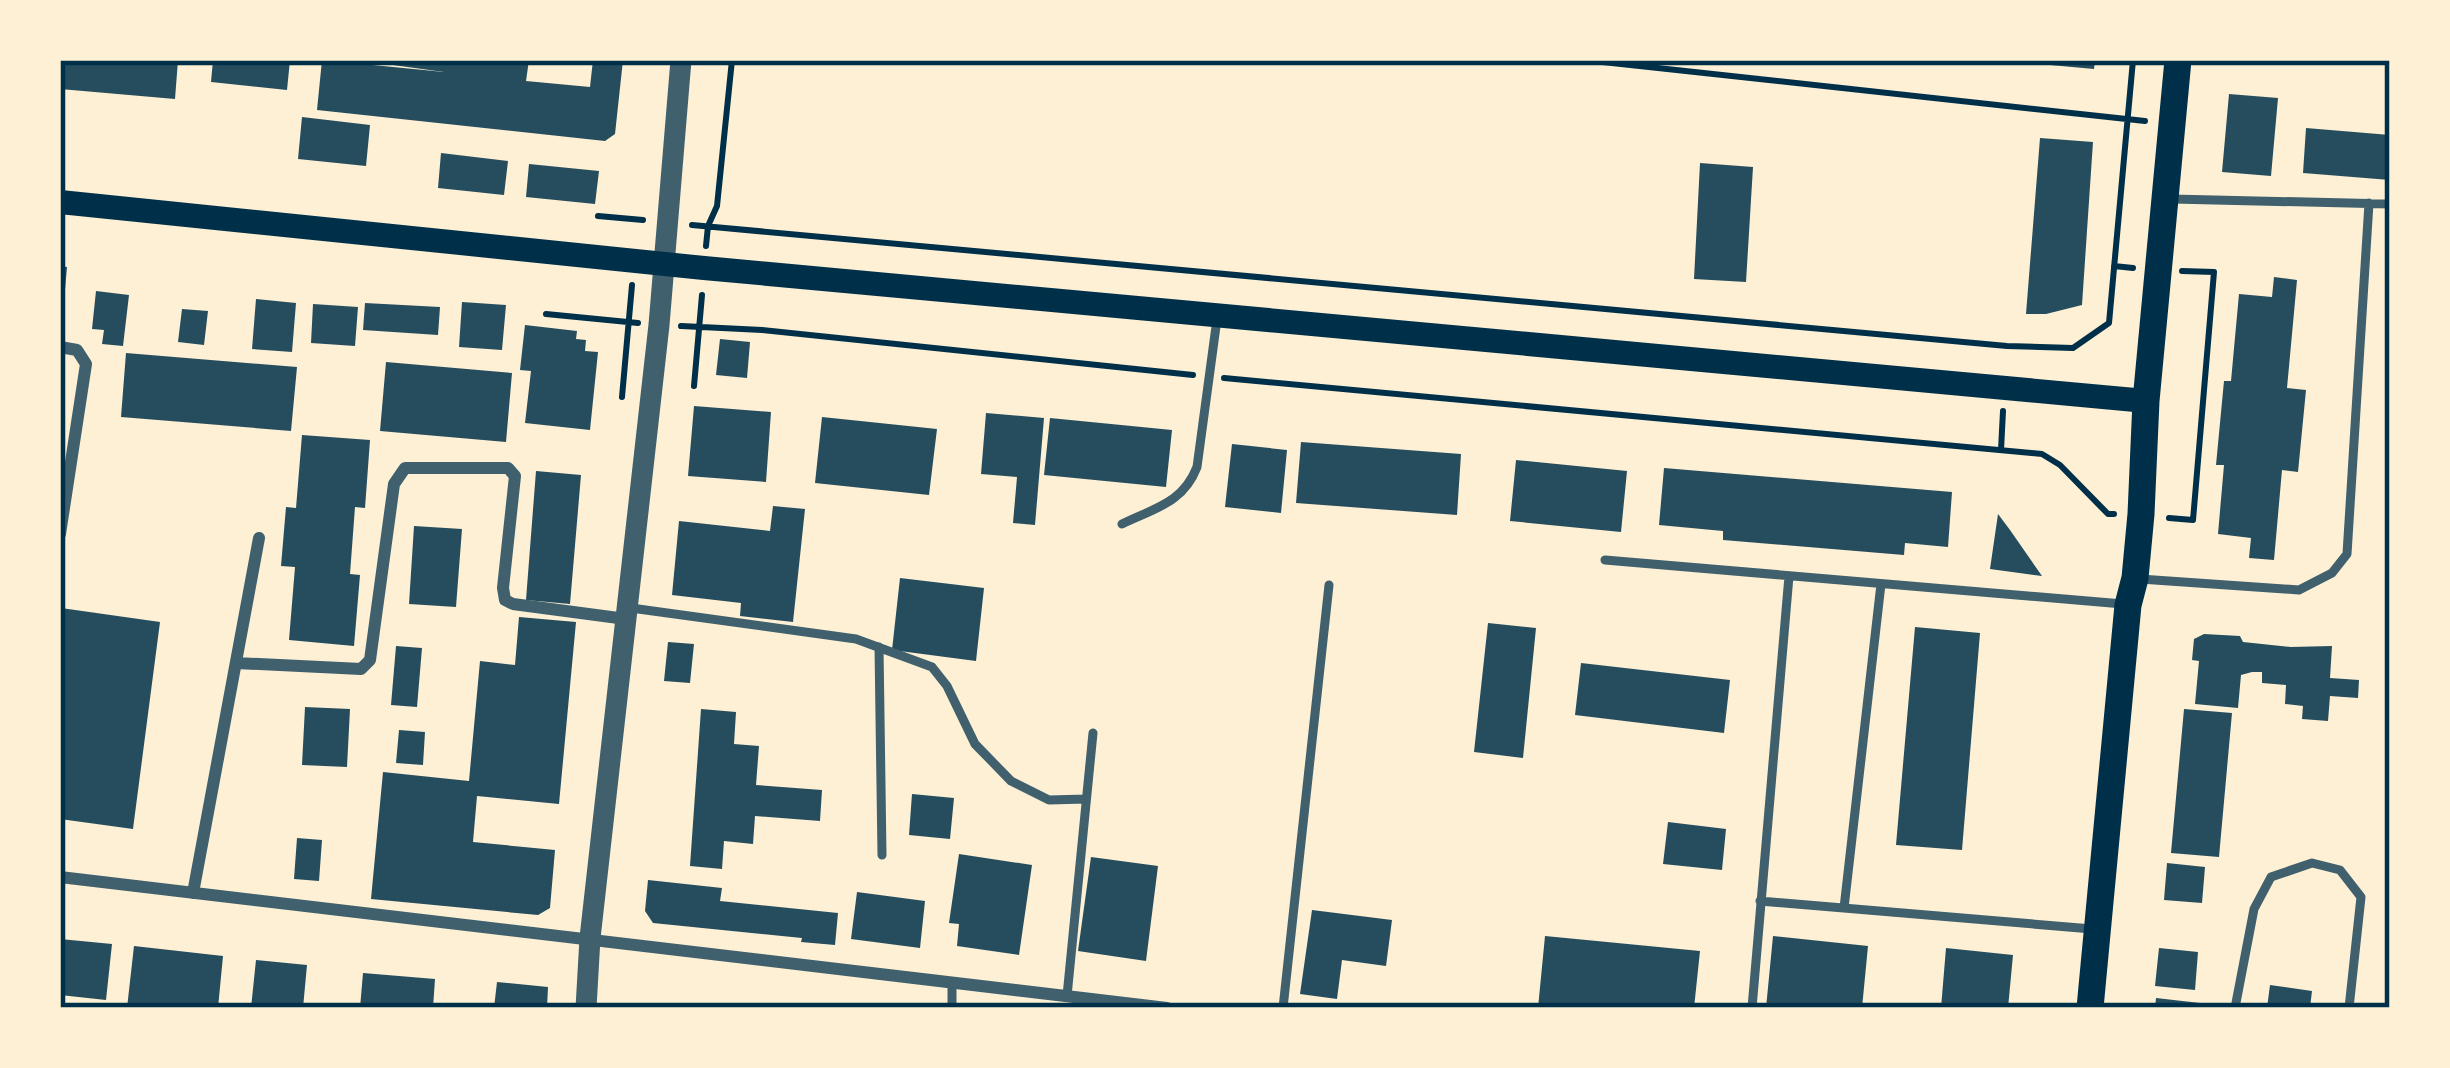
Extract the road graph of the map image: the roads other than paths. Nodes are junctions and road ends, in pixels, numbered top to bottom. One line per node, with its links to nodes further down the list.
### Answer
1 (681, 60): 7 (street)
2 (2178, 60): 3 (highway)
3 (2166, 199): 5 (lane); 10 (highway)
4 (60, 202): 7 (main road)
5 (2369, 203): 6 (lane); 18 (lane)
6 (2390, 204)
7 (664, 262): 8 (main road); 19 (street)
8 (1218, 313): 10 (main road); 11 (lane)
9 (60, 347): 12 (street)
10 (2146, 401): 18 (highway)
11 (1122, 524)
12 (60, 534)
13 (259, 538): 21 (street)
14 (1605, 560): 15 (lane)
15 (1789, 576): 16 (lane); 27 (lane)
16 (1881, 584): 18 (lane); 28 (lane)
17 (1330, 585): 36 (lane)
18 (2132, 591): 29 (highway)
19 (627, 613): 20 (lane); 21 (street); 30 (street)
20 (879, 647): 23 (lane); 24 (lane)
21 (236, 663): 26 (street)
22 (1093, 733): 23 (lane)
23 (1086, 799): 32 (lane)
24 (882, 855)
25 (60, 877): 26 (street)
26 (193, 893): 30 (street)
27 (1760, 902): 28 (lane); 37 (lane)
28 (1844, 908): 29 (lane)
29 (2098, 929): 38 (highway)
30 (590, 938): 31 (street); 33 (street)
31 (952, 982): 32 (street); 34 (lane)
32 (1067, 996): 35 (street)
33 (586, 1008)
34 (952, 1008)
35 (1167, 1008)
36 (1283, 1008)
37 (1752, 1008)
38 (2090, 1008)
39 (2235, 1008): 40 (lane)
40 (2349, 1008)

